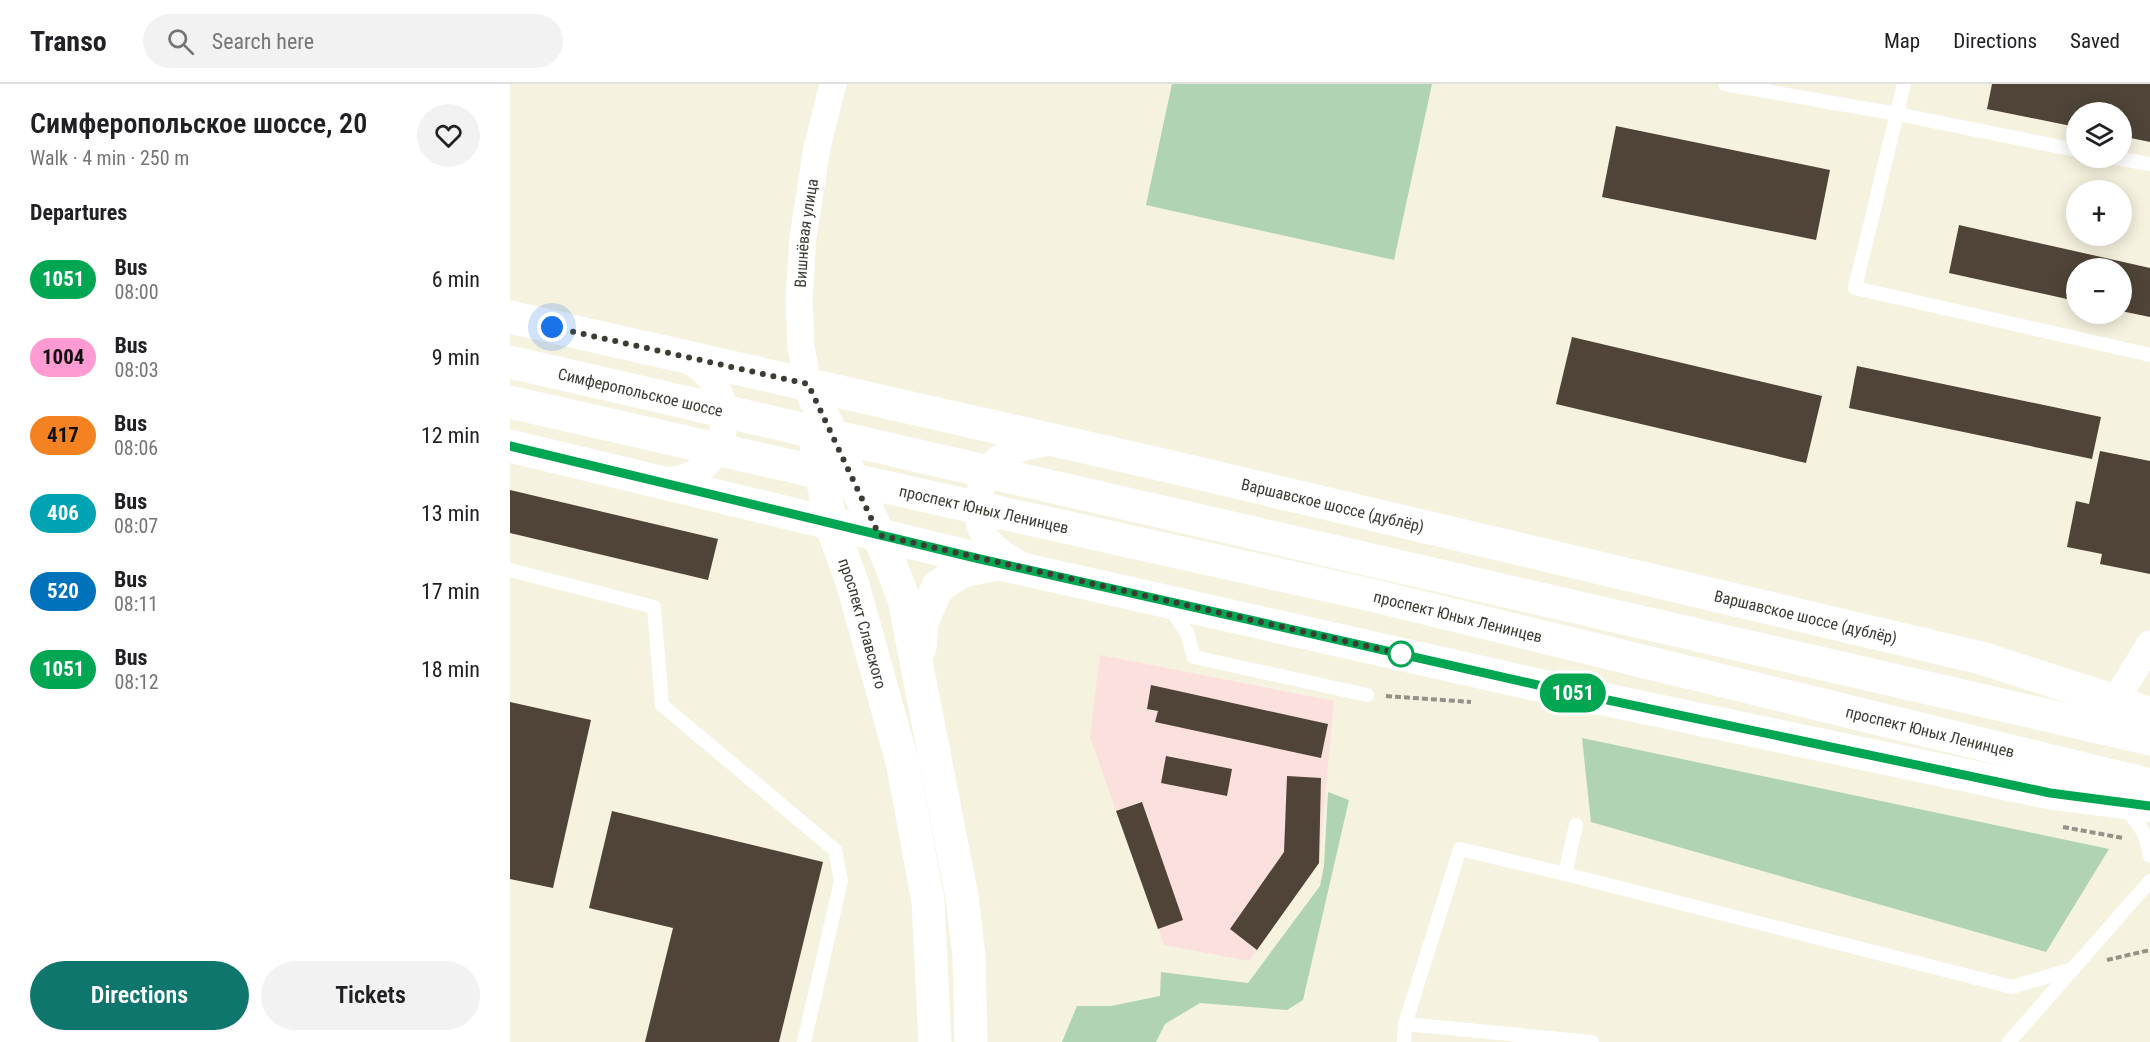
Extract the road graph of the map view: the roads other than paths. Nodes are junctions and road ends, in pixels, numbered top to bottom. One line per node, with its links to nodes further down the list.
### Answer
1 (832, 84): 12 (street, Вишнёвая улица)
2 (1725, 84): 4 (lane)
3 (1904, 84): 4 (lane)
4 (1896, 114): 5 (lane); 9 (lane)
5 (2066, 148)
6 (2132, 161): 7 (lane)
7 (2150, 164)
8 (510, 318): 10 (main road, Варшавское шоссе (дублёр))
9 (2150, 355)
10 (677, 357): 12 (main road, Варшавское шоссе (дублёр)); 17 (street)
11 (510, 362): 14 (main road, Симферопольское шоссе)
12 (808, 384): 15 (main road, Варшавское шоссе (дублёр)); 18 (main road, проспект Славского); 19 (main road)
13 (510, 402): 29 (main road, проспект Юных Ленинцев)
14 (769, 422): 28 (main road, проспект Юных Ленинцев)
15 (1058, 441): 20 (street); 26 (main road, Варшавское шоссе (дублёр))
16 (510, 446): 17 (main road)
17 (649, 479): 18 (main road)
18 (831, 524): 19 (main road); 40 (main road, проспект Славского)
19 (879, 535): 20 (main road); 24 (main road)
20 (1015, 567): 22 (main road); 24 (main road)
21 (510, 570): 39 (lane)
22 (1165, 600): 25 (lane); 30 (main road)
23 (2150, 644): 26 (street)
24 (918, 674): 41 (main road)
25 (1367, 695)
26 (2115, 701): 27 (main road, Варшавское шоссе (дублёр))
27 (2150, 714)
28 (2150, 739)
29 (2150, 785)
30 (2104, 800): 31 (main road); 33 (lane)
31 (2150, 806)
32 (1576, 825): 35 (lane)
33 (2150, 856)
34 (2150, 864): 36 (lane)
35 (1564, 874): 37 (lane); 38 (lane)
36 (2147, 884): 37 (lane)
37 (2074, 968): 44 (lane)
38 (1406, 1024): 42 (lane); 43 (lane)
39 (804, 1042)
40 (935, 1042)
41 (971, 1042)
42 (1404, 1042)
43 (1592, 1042)
44 (2009, 1042)

